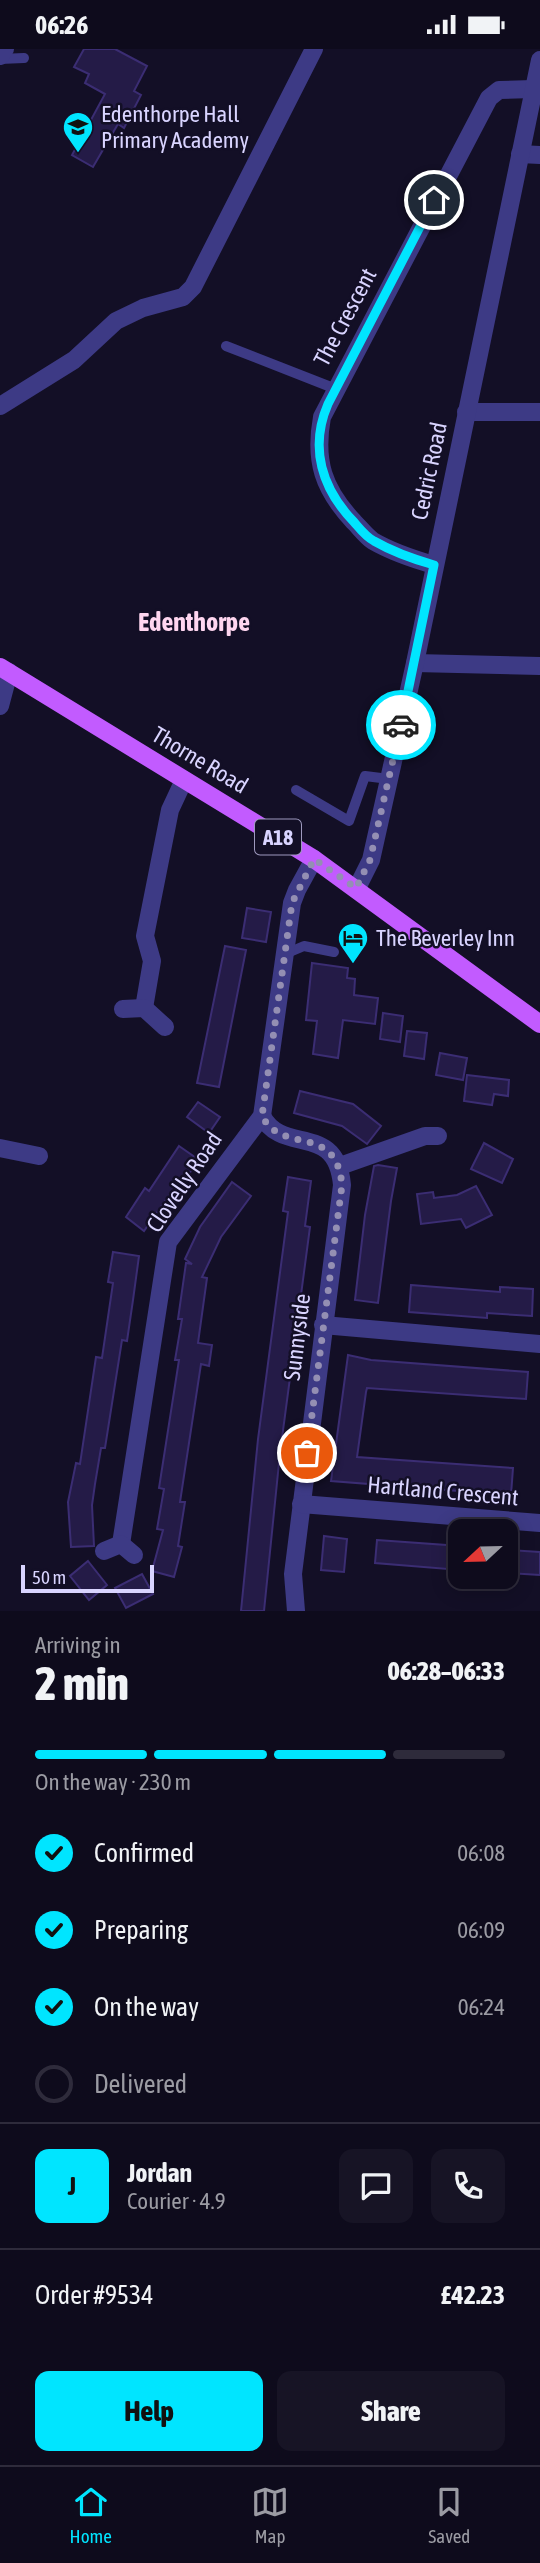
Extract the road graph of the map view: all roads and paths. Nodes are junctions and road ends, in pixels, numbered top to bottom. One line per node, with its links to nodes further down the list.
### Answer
1 (5, 49): 3 (street)
2 (314, 49): 11 (street)
3 (0, 58): 4 (lane)
4 (24, 58)
5 (540, 60): 6 (street, Cedric Road)
6 (533, 89): 7 (street, Cedric Road); 10 (street, The Crescent)
7 (520, 154): 8 (street); 12 (street, Cedric Road)
8 (540, 155)
9 (226, 346): 10 (lane)
10 (335, 389): 14 (street, The Crescent)
11 (0, 406)
12 (466, 412): 13 (street); 14 (street, Cedric Road)
13 (540, 412)
14 (434, 565): 15 (street, Cedric Road)
15 (415, 663): 16 (street); 19 (street, Cedric Road)
16 (540, 666)
17 (4, 669): 18 (street); 20 (main road, Thorne Road / A18)
18 (0, 706)
19 (389, 779): 21 (lane); 23 (street, Cedric Road)
20 (184, 780): 22 (main road, Thorne Road / A18); 26 (street)
21 (296, 790)
22 (314, 859): 23 (main road, Thorne Road / A18); 25 (street, Clovelly Road)
23 (356, 888): 28 (main road, Thorne Road / A18)
24 (334, 952): 25 (lane)
25 (285, 954): 30 (street, Clovelly Road)
26 (144, 1008): 27 (street); 29 (street)
27 (124, 1009)
28 (538, 1019)
29 (165, 1027)
30 (262, 1116): 34 (street); 39 (street, Clovelly Road)
31 (438, 1136): 34 (street)
32 (0, 1149): 33 (street)
33 (39, 1156)
34 (340, 1166): 35 (street, Sunnyside)
35 (323, 1325): 36 (street); 37 (street, Sunnyside)
36 (540, 1344)
37 (301, 1504): 38 (street, Hartland Crescent); 40 (street, Sunnyside)
38 (540, 1523)
39 (104, 1551)
40 (296, 1611)

